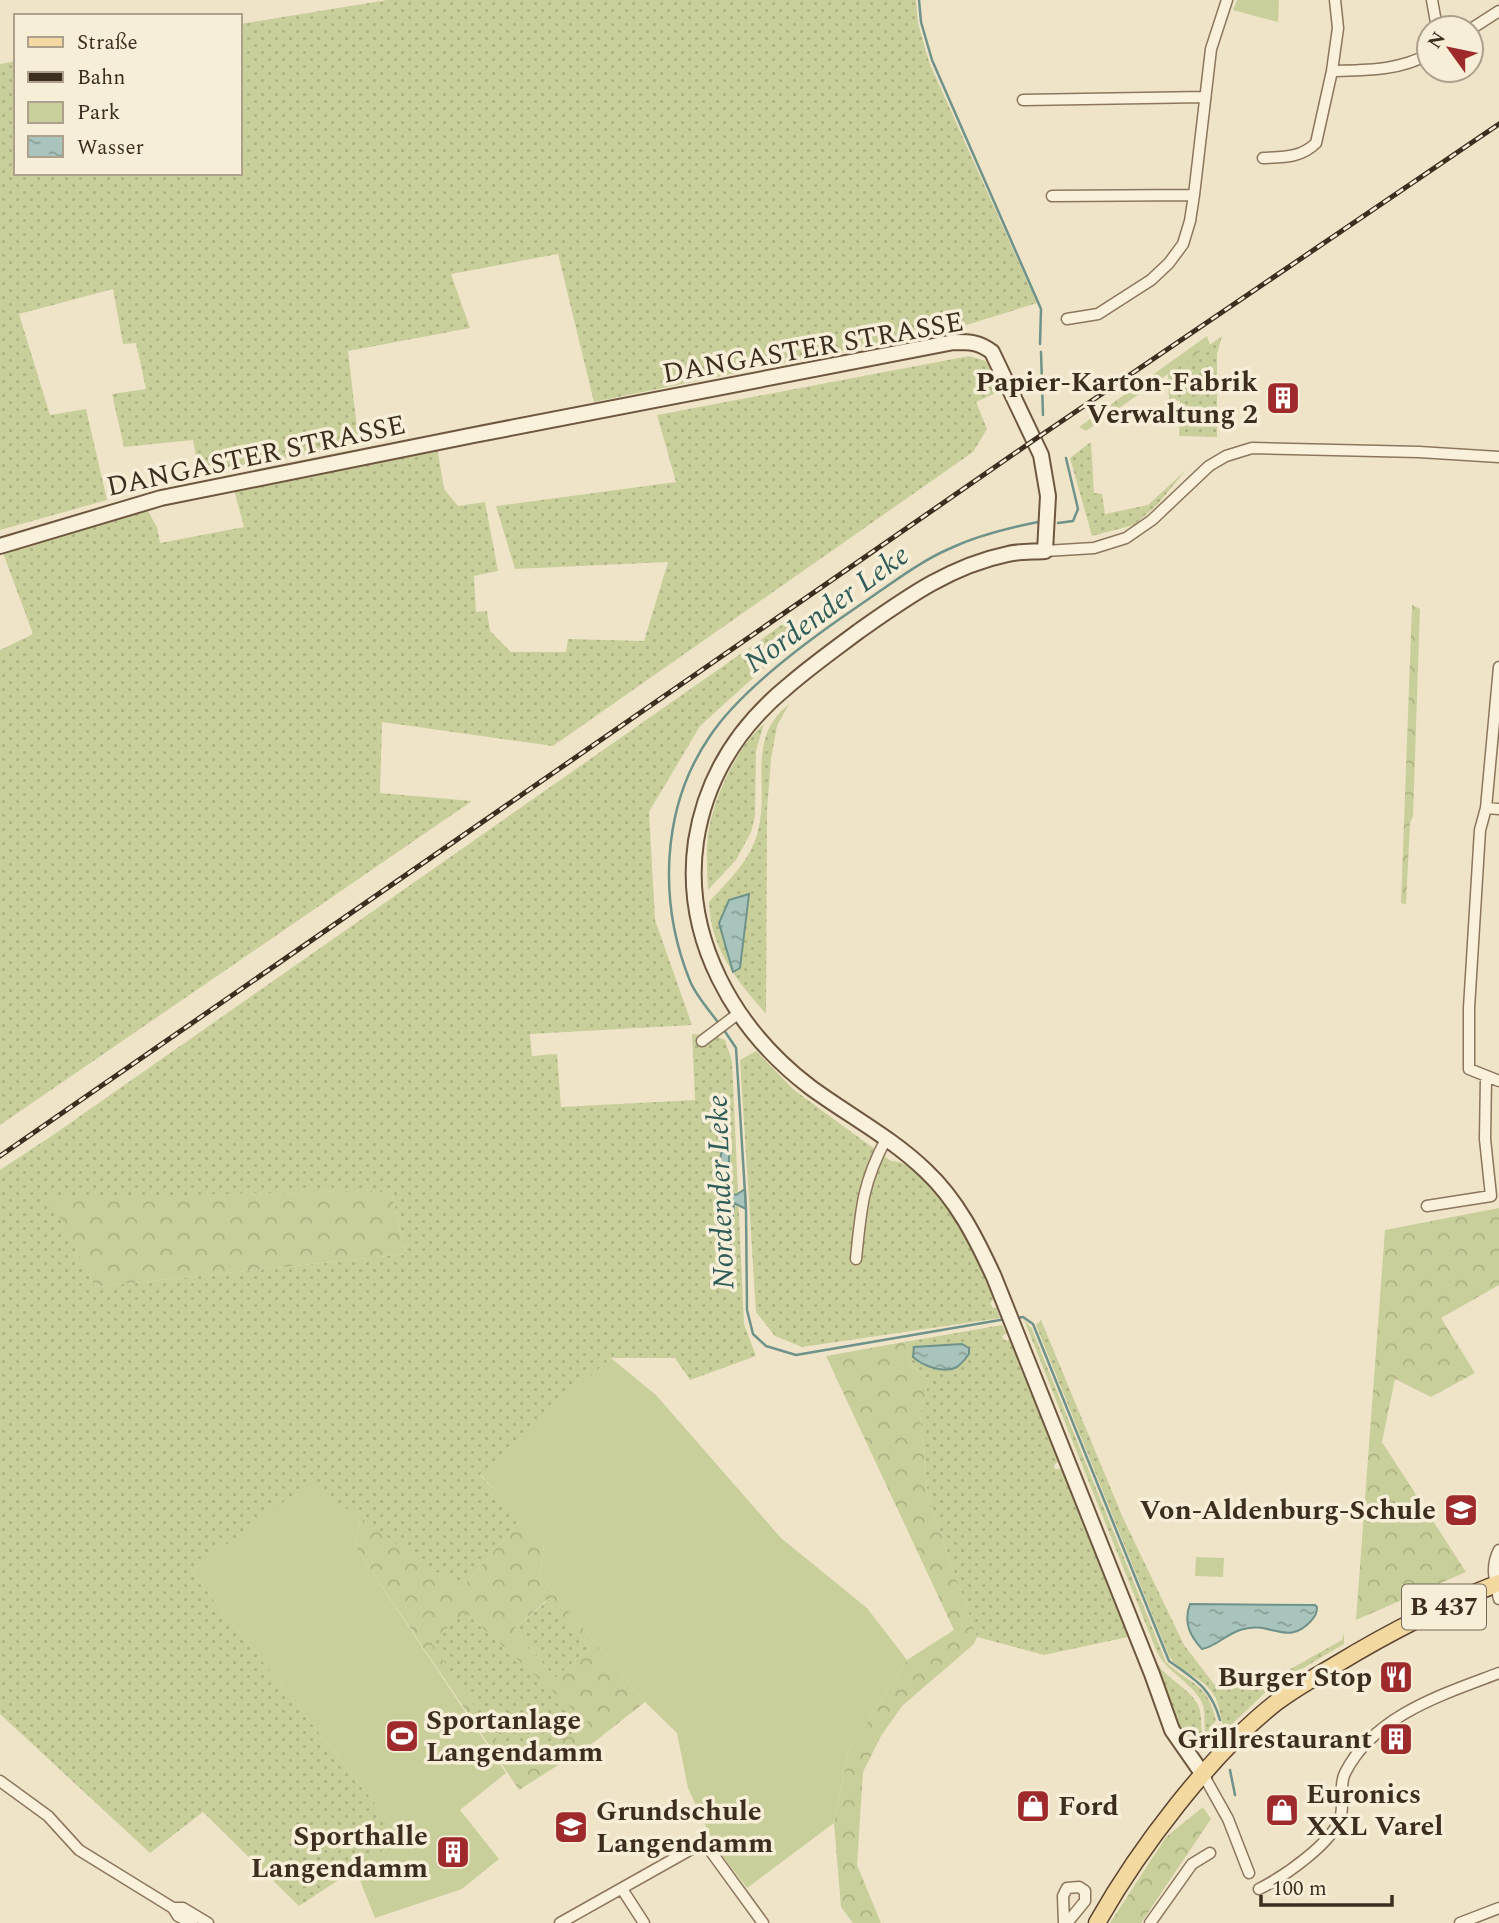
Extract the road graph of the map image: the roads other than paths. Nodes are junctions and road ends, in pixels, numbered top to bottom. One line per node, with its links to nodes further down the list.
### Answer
1 (1227, 0): 5 (street)
2 (1335, 0): 4 (street)
3 (1415, 62): 4 (street)
4 (1332, 71): 7 (street)
5 (1205, 97): 6 (street); 8 (street)
6 (1023, 100)
7 (1263, 158)
8 (1194, 195): 9 (street); 10 (street)
9 (1052, 196)
10 (1067, 319)
11 (1499, 457): 13 (street)
12 (0, 546): 13 (street, DANGASTER STRASSE)
13 (1045, 551): 17 (street)
14 (1499, 667): 15 (street)
15 (1486, 808): 16 (street); 19 (street)
16 (1499, 809)
17 (739, 1013): 18 (street); 21 (street)
18 (702, 1041)
19 (1486, 1077): 20 (street); 22 (street)
20 (1499, 1082)
21 (886, 1139): 23 (street); 27 (street)
22 (1427, 1206)
23 (856, 1259)
24 (1499, 1550): 25 (street)
25 (1498, 1589): 27 (main road, B 437)
26 (1499, 1674): 32 (street)
27 (1204, 1776): 30 (street); 40 (main road, B 437)
28 (0, 1782): 33 (street)
29 (1210, 1853): 41 (street)
30 (1249, 1872)
31 (622, 1889): 37 (street); 38 (street); 39 (street)
32 (1259, 1889)
33 (173, 1908): 35 (street); 36 (street)
34 (1499, 1908): 42 (street)
35 (191, 1923)
36 (208, 1923)
37 (561, 1923)
38 (644, 1923)
39 (763, 1923)
40 (1097, 1923)
41 (1150, 1923)
42 (1460, 1923)

